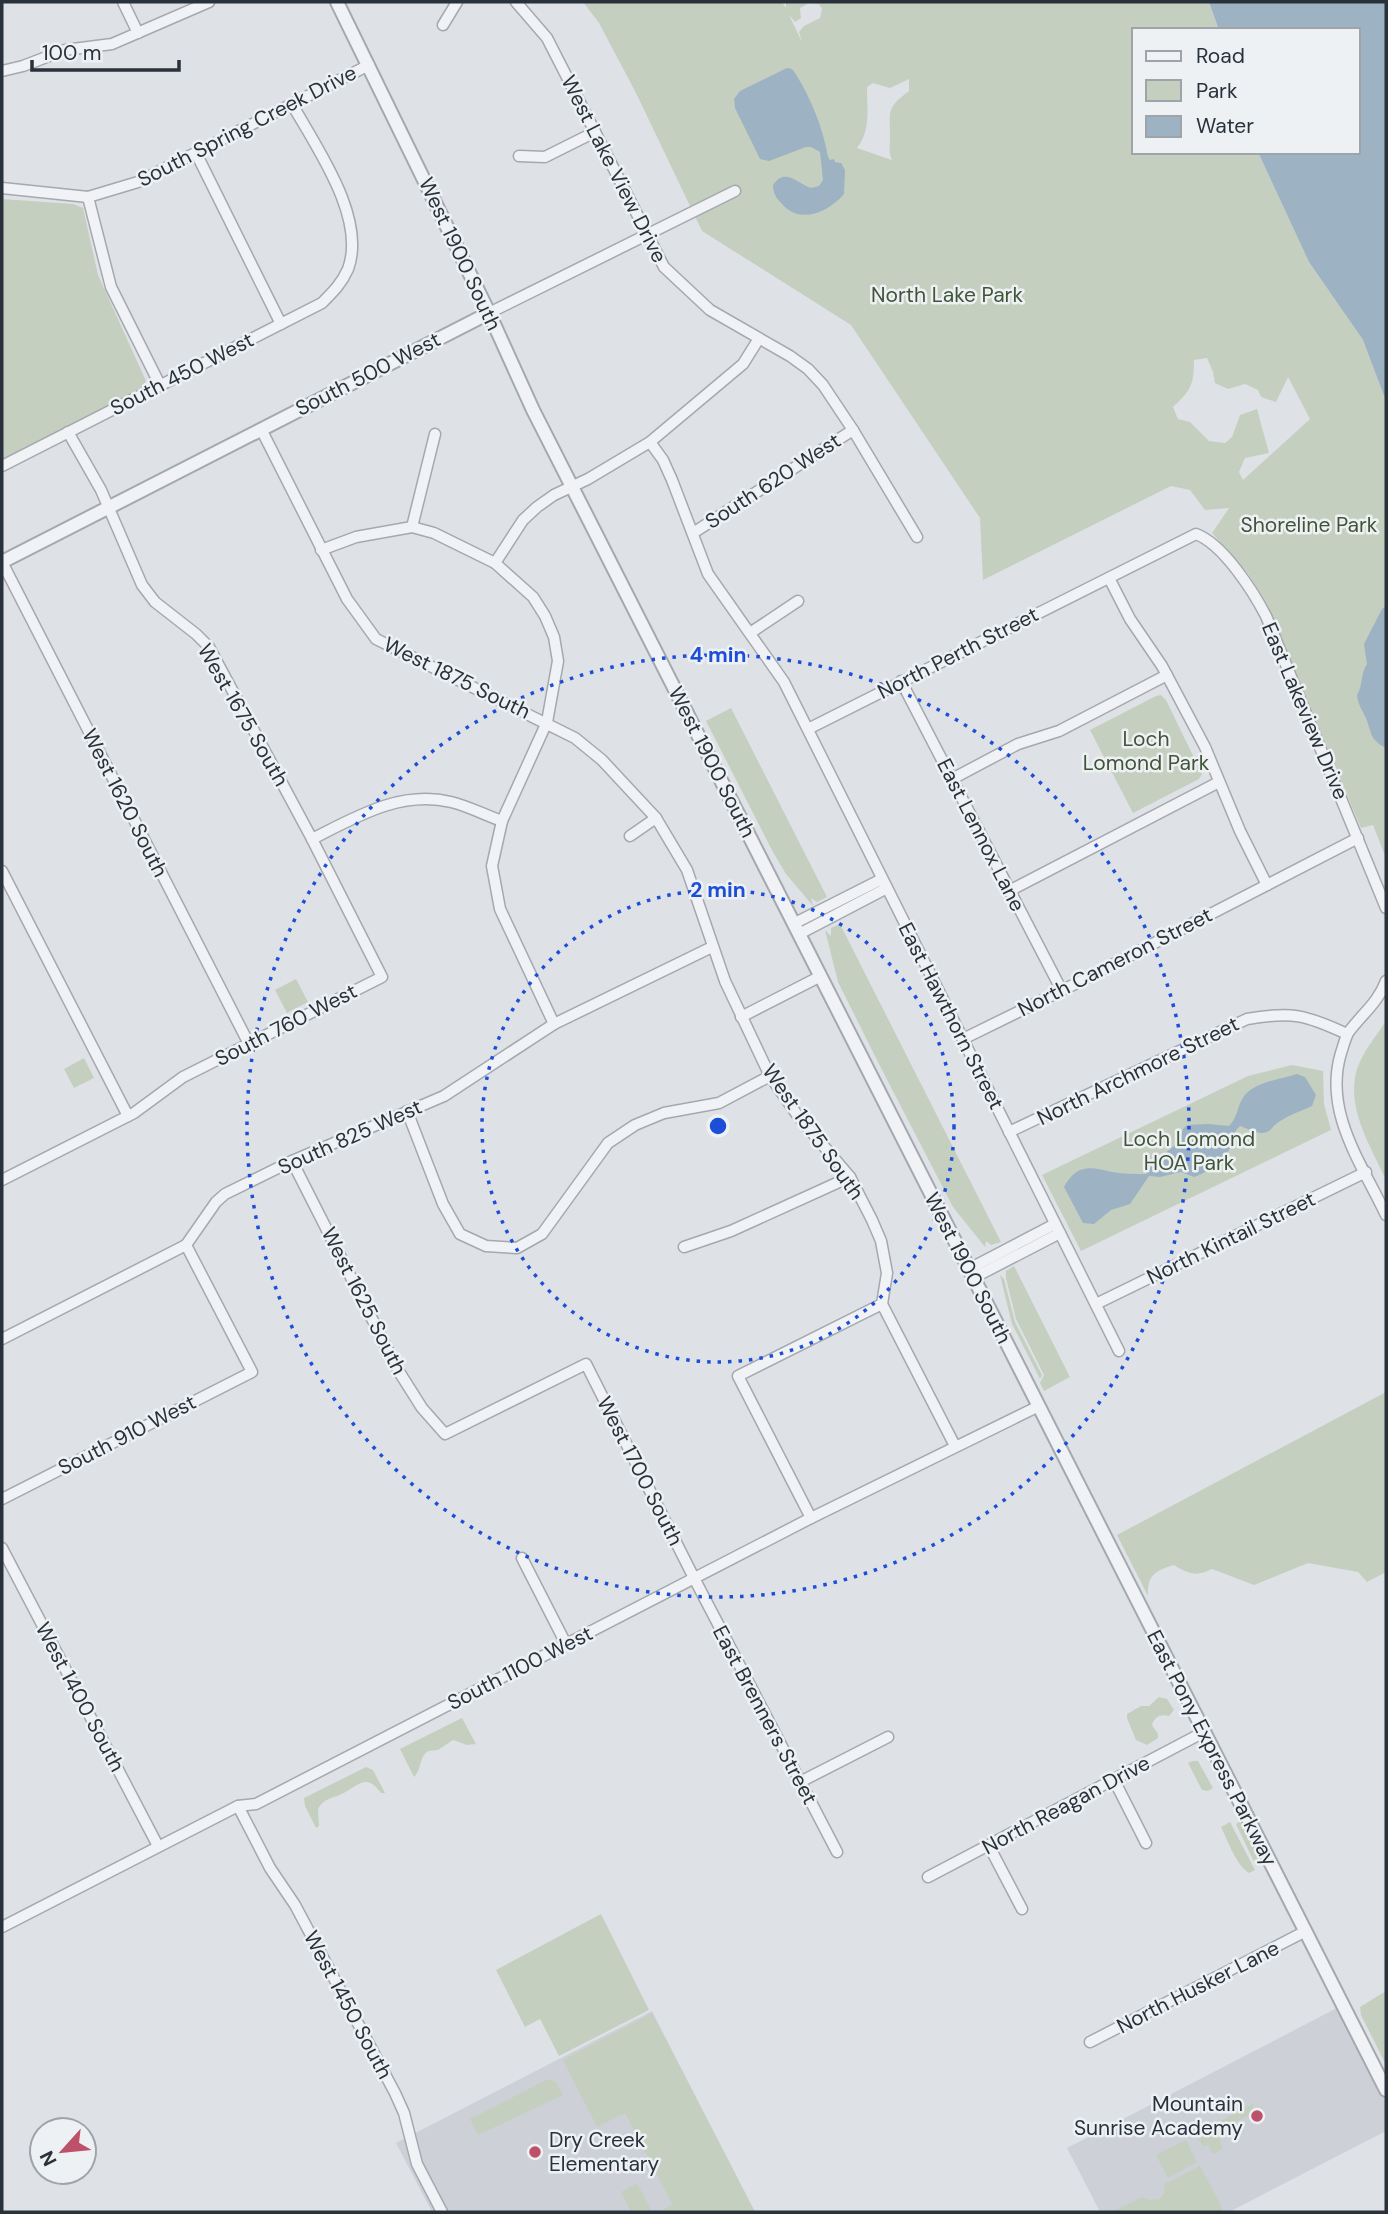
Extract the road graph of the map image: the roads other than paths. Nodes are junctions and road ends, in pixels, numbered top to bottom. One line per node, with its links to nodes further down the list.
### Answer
1 (123, 2): 7 (street)
2 (209, 2): 7 (street)
3 (337, 2): 8 (street, West 1900 South)
4 (457, 2): 6 (street)
5 (516, 2): 11 (street, West Lake View Drive)
6 (443, 24)
7 (138, 33): 9 (street)
8 (369, 65): 10 (street, South Spring Creek Drive); 18 (street, West 1900 South)
9 (2, 71)
10 (292, 104): 12 (street, South Spring Creek Drive); 19 (street, South 450 West)
11 (595, 131): 13 (street); 17 (street, West Lake View Drive)
12 (196, 153): 16 (street, South Spring Creek Drive); 19 (street)
13 (519, 156)
14 (2, 188): 16 (street, South Spring Creek Drive)
15 (735, 191): 17 (street, South 500 West)
16 (88, 197): 21 (street)
17 (647, 235): 18 (street, South 500 West); 20 (street, West Lake View Drive)
18 (489, 313): 22 (street, South 500 West); 28 (street, West 1900 South)
19 (281, 324): 21 (street, South 450 West)
20 (758, 340): 23 (street, West Lake View Drive); 26 (street)
21 (160, 385): 24 (street, South 450 West)
22 (261, 429): 29 (street, South 500 West); 34 (street, West 1875 South)
23 (853, 430): 31 (street, South 620 West); 33 (street, West Lake View Drive)
24 (68, 432): 27 (street, South 450 West); 29 (street, West 1675 South)
25 (435, 435): 30 (street)
26 (650, 442): 28 (street); 31 (street, East Hawthorn Street)
27 (2, 466)
28 (573, 487): 36 (street); 56 (street, West 1900 South)
29 (109, 507): 35 (street, South 500 West); 50 (street, West 1675 South)
30 (412, 527): 34 (street); 36 (street)
31 (693, 533): 39 (street, East Hawthorn Street)
32 (1196, 534): 37 (street, North Perth Street); 49 (street, East Lakeview Drive)
33 (917, 537)
34 (321, 550): 42 (street, West 1875 South)
35 (2, 562): 66 (street, West 1620 South)
36 (495, 563): 42 (street)
37 (1109, 578): 40 (street); 41 (street, North Perth Street)
38 (798, 601): 39 (street)
39 (750, 633): 43 (street, East Hawthorn Street)
40 (1167, 675): 44 (street); 45 (street)
41 (901, 681): 43 (street, North Perth Street); 44 (street, East Lennox Lane)
42 (547, 722): 46 (street, West 1875 South); 47 (street)
43 (808, 730): 52 (street, East Hawthorn Street)
44 (952, 779): 54 (street, East Lennox Lane)
45 (1219, 782): 53 (street); 54 (street)
46 (656, 818): 48 (street); 57 (street, West 1875 South)
47 (502, 821): 50 (street); 63 (street)
48 (630, 836)
49 (1358, 838): 53 (street, North Cameron Street); 55 (street, East Lakeview Drive)
50 (312, 839): 59 (street, West 1675 South)
51 (2, 871): 69 (street)
52 (885, 884): 56 (street); 65 (street, East Hawthorn Street)
53 (1267, 885): 61 (street, North Cameron Street)
54 (1009, 891): 61 (street, East Lennox Lane)
55 (1386, 908)
56 (796, 929): 58 (street, West 1900 South)
57 (712, 947): 62 (street, West 1875 South); 63 (street, South 825 West)
58 (821, 975): 62 (street); 79 (street, West 1900 South)
59 (382, 977): 66 (street, South 760 West)
60 (1386, 981): 64 (street)
61 (1061, 989): 65 (street, North Cameron Street)
62 (741, 1017): 67 (street, West 1875 South)
63 (554, 1024): 68 (street, South 825 West)
64 (1348, 1034): 70 (street, North Archmore Street); 72 (street)
65 (963, 1039): 70 (street, East Hawthorn Street)
66 (249, 1044): 69 (street, South 760 West)
67 (770, 1076): 68 (street); 73 (street, West 1875 South)
68 (407, 1111): 71 (street, South 825 West)
69 (128, 1116): 74 (street, South 760 West)
70 (1009, 1132): 76 (street, East Hawthorn Street)
71 (292, 1161): 77 (street, South 825 West); 84 (street, West 1625 South)
72 (1366, 1172): 75 (street); 81 (street, North Kintail Street)
73 (850, 1177): 78 (street); 80 (street, West 1875 South)
74 (2, 1180)
75 (1386, 1215)
76 (1058, 1228): 79 (street); 81 (street, East Hawthorn Street)
77 (186, 1245): 82 (street, South 825 West); 87 (street, South 910 West)
78 (684, 1247)
79 (971, 1274): 85 (street, West 1900 South)
80 (883, 1304): 86 (street); 88 (street)
81 (1096, 1304): 83 (street, East Hawthorn Street)
82 (2, 1339)
83 (1119, 1351)
84 (586, 1364): 91 (street, West 1700 South)
85 (1039, 1406): 86 (street, South 1100 West); 93 (street, East Pony Express Parkway)
86 (955, 1446): 88 (street, South 1100 West)
87 (2, 1499)
88 (811, 1518): 91 (street, South 1100 West)
89 (2, 1548): 99 (street, West 1400 South)
90 (522, 1558): 92 (street)
91 (694, 1578): 92 (street, South 1100 West); 96 (street, East Brenners Street)
92 (566, 1644): 97 (street, South 1100 West)
93 (1205, 1732): 95 (street, North Reagan Drive); 105 (street, East Pony Express Parkway)
94 (888, 1737): 96 (street)
95 (1114, 1780): 98 (street); 100 (street, North Reagan Drive)
96 (800, 1782): 101 (street, East Brenners Street)
97 (238, 1806): 99 (street, South 1100 West); 108 (street, West 1450 South)
98 (1146, 1843)
99 (158, 1846): 104 (street, South 1100 West)
100 (989, 1846): 102 (street, North Reagan Drive); 103 (street)
101 (837, 1852)
102 (928, 1877)
103 (1022, 1909)
104 (2, 1927)
105 (1306, 1931): 106 (street, North Husker Lane); 107 (street, East Pony Express Parkway)
106 (1090, 2042)
107 (1386, 2090)
108 (442, 2212)

